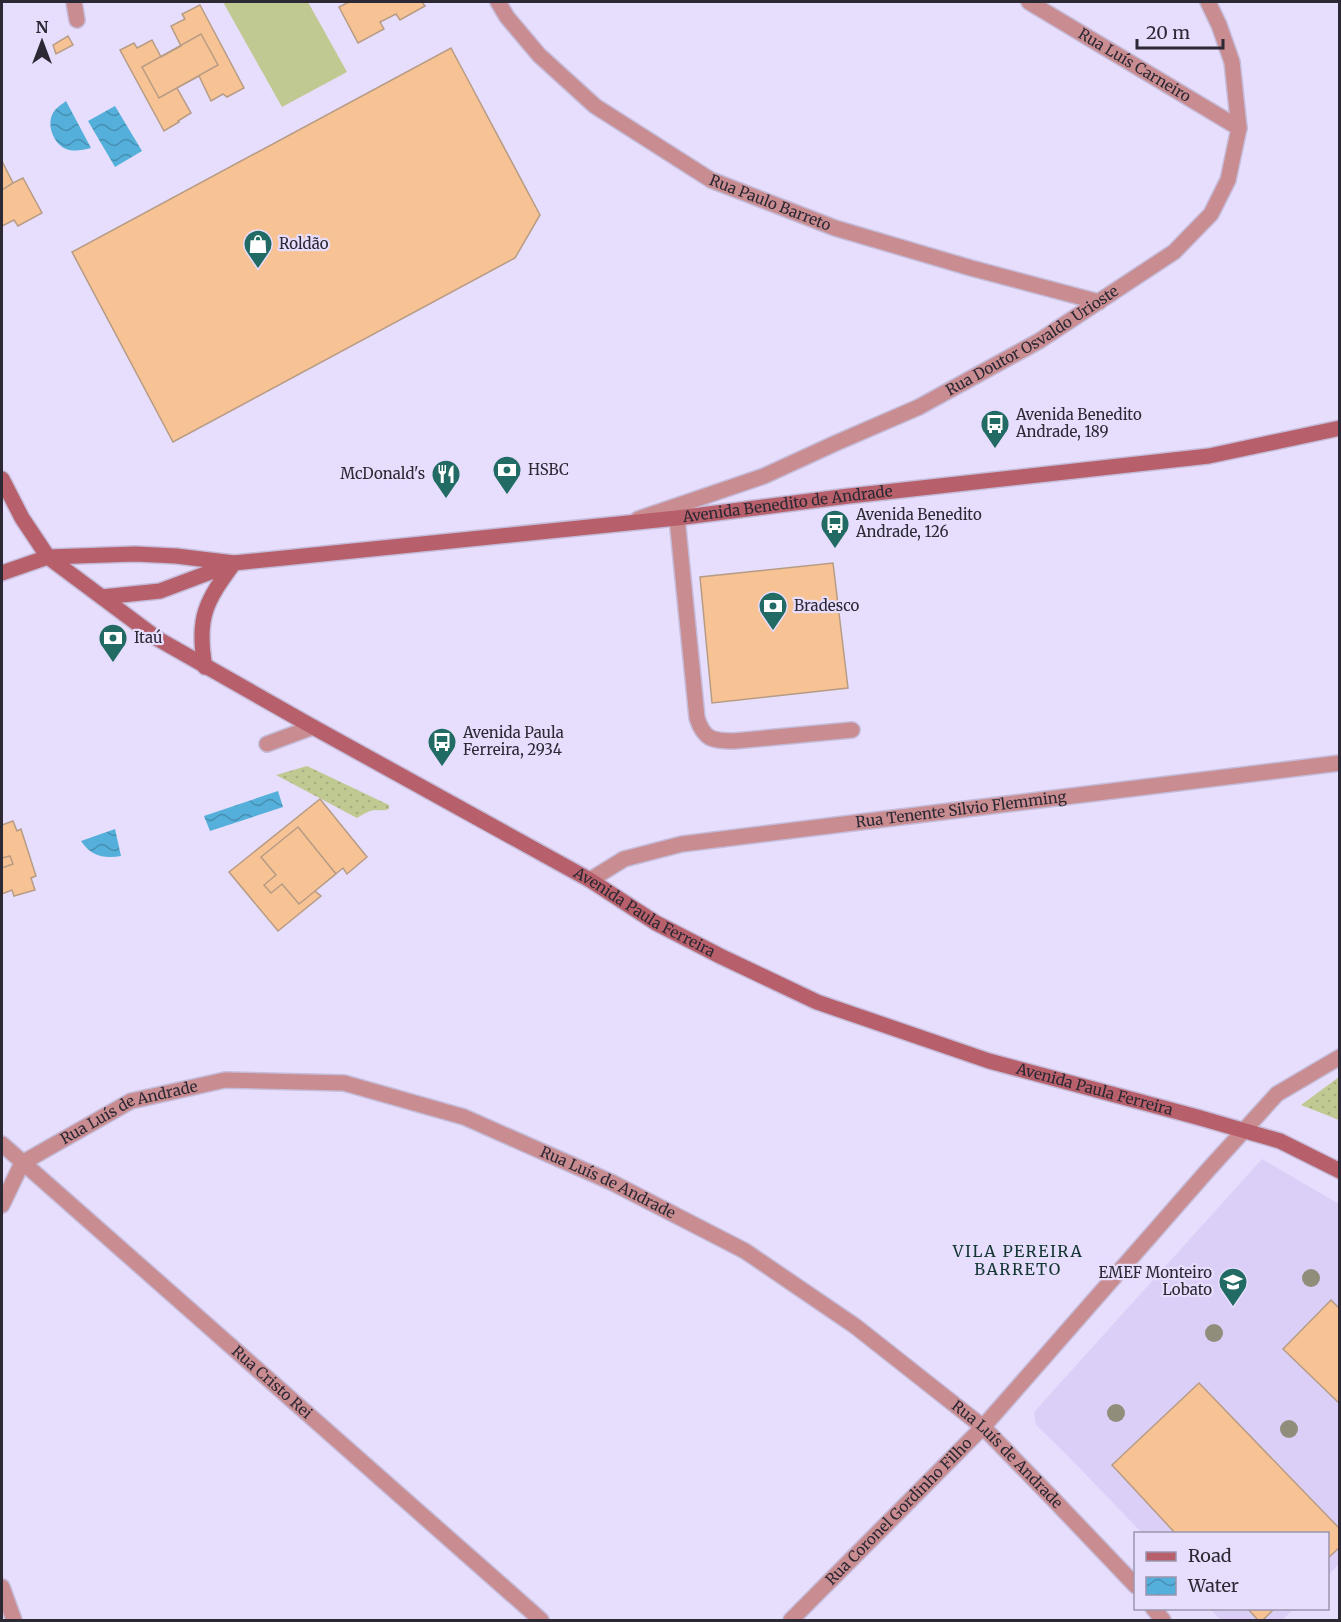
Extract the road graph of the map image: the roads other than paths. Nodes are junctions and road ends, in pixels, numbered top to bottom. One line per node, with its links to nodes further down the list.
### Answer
1 (74, 2): 5 (street)
2 (498, 2): 7 (street, Rua Paulo Barreto)
3 (1029, 2): 6 (street, Rua Luís Carneiro)
4 (1208, 2): 6 (street, Rua Doutor Osvaldo Urioste)
5 (77, 20)
6 (1239, 128): 7 (street, Rua Doutor Osvaldo Urioste)
7 (1099, 302): 11 (street, Rua Doutor Osvaldo Urioste)
8 (1340, 428): 10 (main road, Avenida Benedito de Andrade)
9 (2, 478): 12 (main road, Avenida Paula Ferreira)
10 (677, 518): 11 (main road, Avenida Benedito de Andrade); 18 (street)
11 (629, 522): 13 (main road, Avenida Benedito de Andrade)
12 (48, 557): 13 (main road, Avenida Benedito de Andrade); 14 (main road); 15 (main road, Avenida Paula Ferreira)
13 (234, 563): 15 (main road, Avenida Benedito de Andrade); 16 (main road)
14 (2, 573)
15 (102, 597): 16 (main road, Avenida Paula Ferreira)
16 (205, 667): 17 (main road, Avenida Paula Ferreira)
17 (313, 727): 19 (street); 21 (main road, Avenida Paula Ferreira)
18 (852, 730)
19 (267, 744)
20 (1340, 763): 21 (street, Rua Tenente Silvio Flemming)
21 (590, 880): 23 (main road, Avenida Paula Ferreira)
22 (1340, 1057): 23 (street, Rua Coronel Gordinho Filho)
23 (1243, 1130): 26 (main road, Avenida Paula Ferreira); 28 (street, Rua Coronel Gordinho Filho)
24 (2, 1144): 25 (street, Rua Cristo Rei)
25 (22, 1163): 27 (street); 28 (street, Rua Luís de Andrade); 32 (street, Rua Cristo Rei)
26 (1340, 1171)
27 (2, 1205)
28 (983, 1427): 29 (street, Rua Luís de Andrade); 33 (street, Rua Coronel Gordinho Filho)
29 (1134, 1584)
30 (2, 1587): 31 (street)
31 (14, 1620)
32 (541, 1620)
33 (791, 1620)

